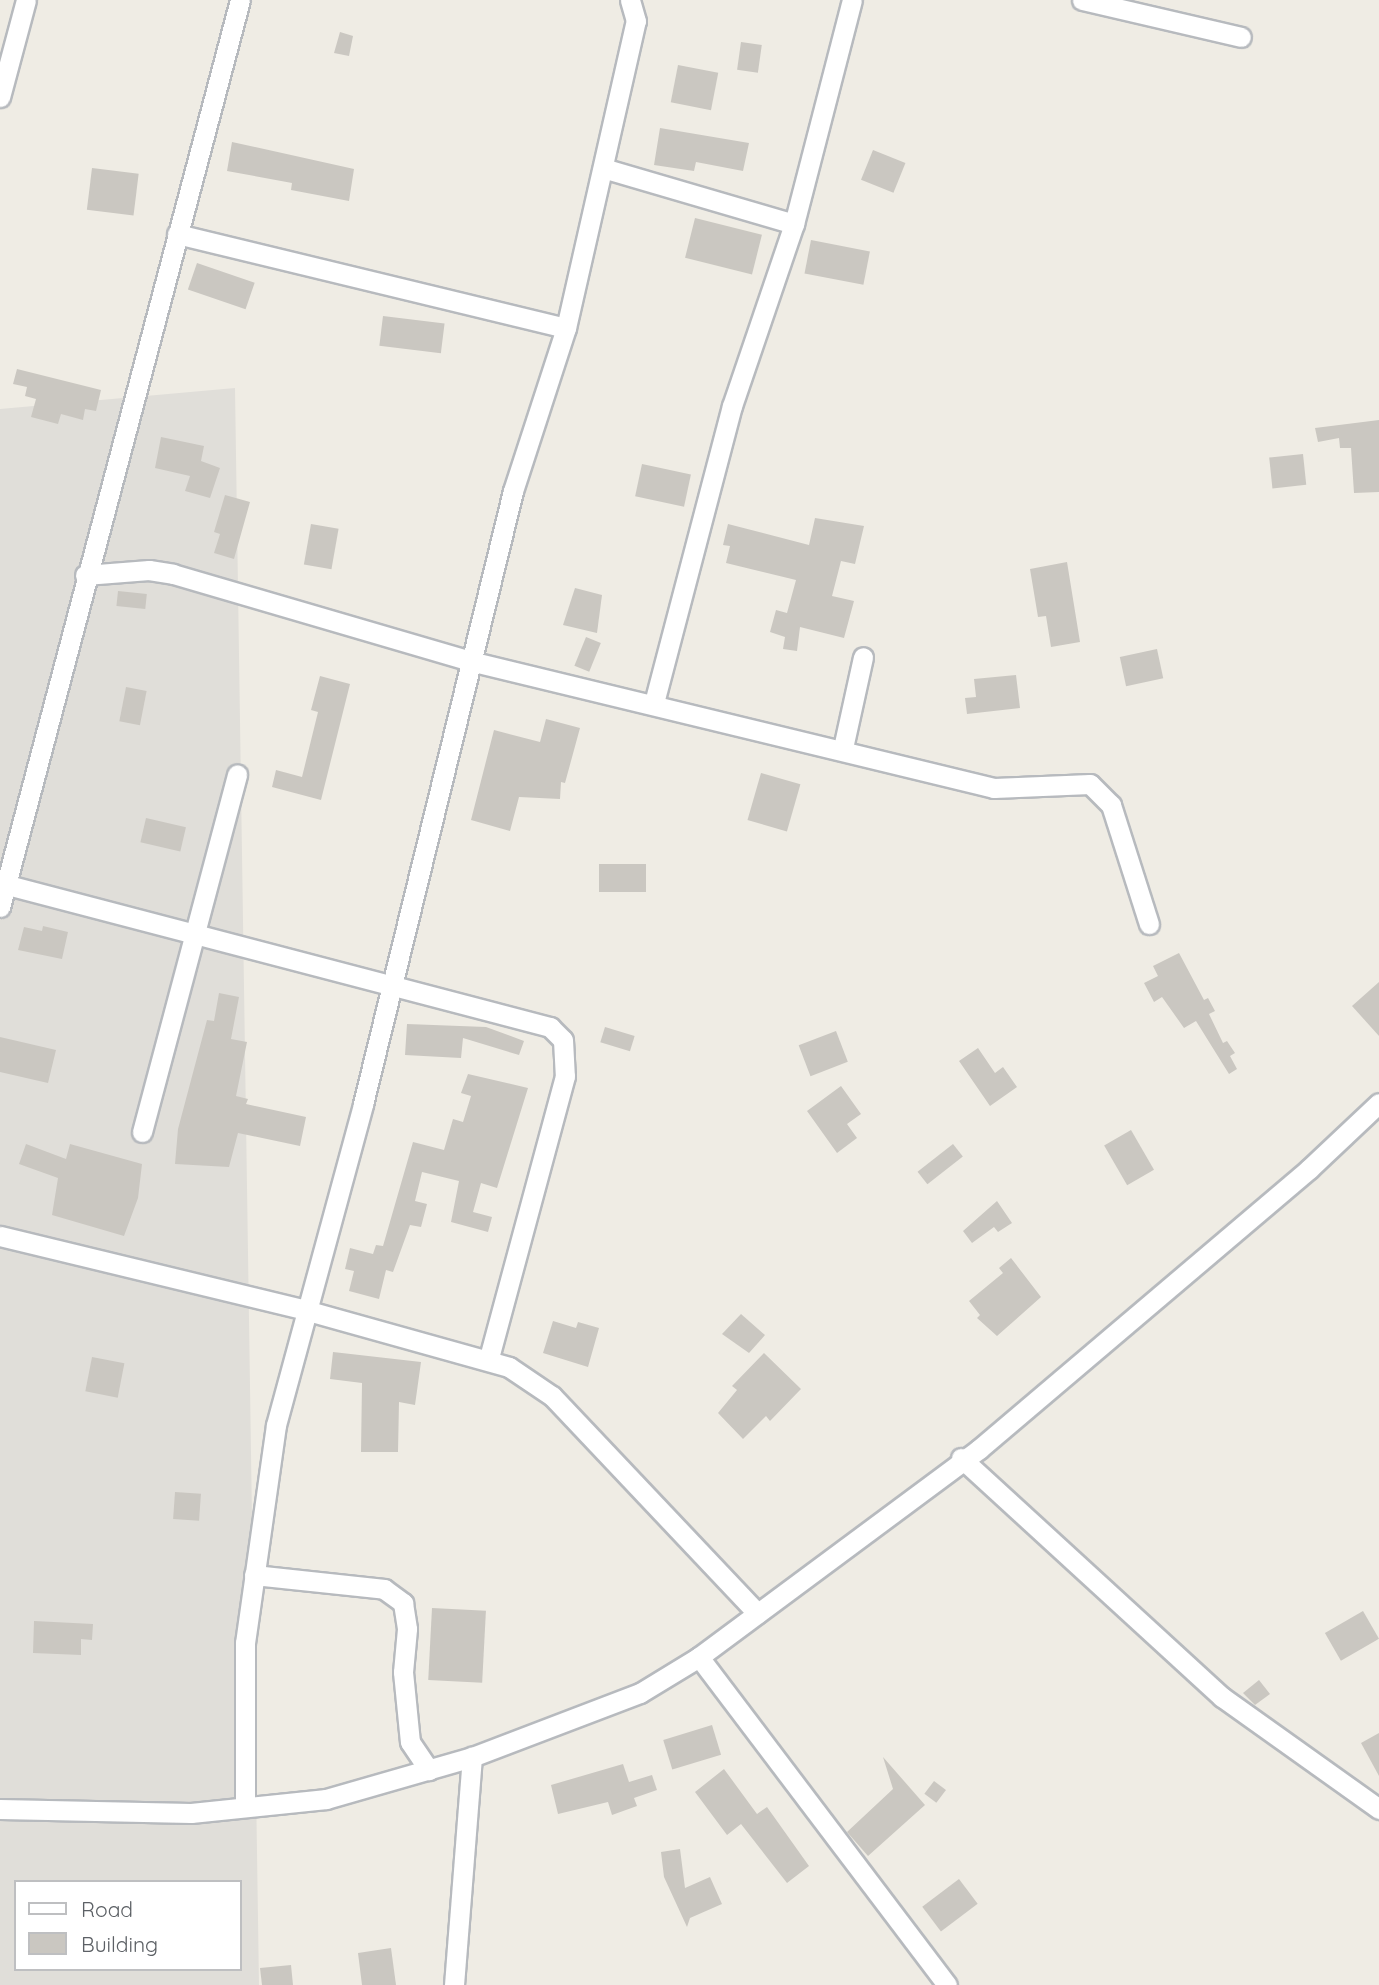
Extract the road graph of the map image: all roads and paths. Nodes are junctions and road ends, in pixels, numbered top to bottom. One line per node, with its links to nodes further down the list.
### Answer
1 (26, 0): 7 (street)
2 (240, 0): 10 (street)
3 (630, 0): 8 (street)
4 (852, 0): 9 (street)
5 (1082, 0): 6 (street)
6 (1241, 37)
7 (0, 97)
8 (603, 168): 9 (street); 11 (street)
9 (794, 224): 15 (street)
10 (177, 234): 11 (street); 12 (street)
11 (566, 328): 14 (street)
12 (85, 575): 14 (street); 18 (street)
13 (863, 657): 16 (street)
14 (474, 662): 15 (street); 22 (street)
15 (654, 704): 16 (street)
16 (843, 748): 20 (street)
17 (237, 774): 21 (street)
18 (3, 884): 19 (street); 21 (street)
19 (0, 907)
20 (1149, 924)
21 (194, 933): 22 (street); 24 (street)
22 (389, 984): 26 (street); 27 (street)
23 (1379, 1103): 28 (street)
24 (142, 1132)
25 (0, 1236): 26 (street)
26 (305, 1310): 27 (street); 29 (street)
27 (489, 1358): 30 (street)
28 (961, 1458): 30 (street); 36 (street)
29 (254, 1575): 33 (street); 34 (street)
30 (757, 1613): 31 (street)
31 (699, 1657): 32 (street); 38 (street)
32 (472, 1756): 33 (street); 37 (street)
33 (429, 1770): 34 (street)
34 (245, 1807): 35 (street)
35 (0, 1809)
36 (1379, 1809)
37 (454, 1985)
38 (947, 1985)

